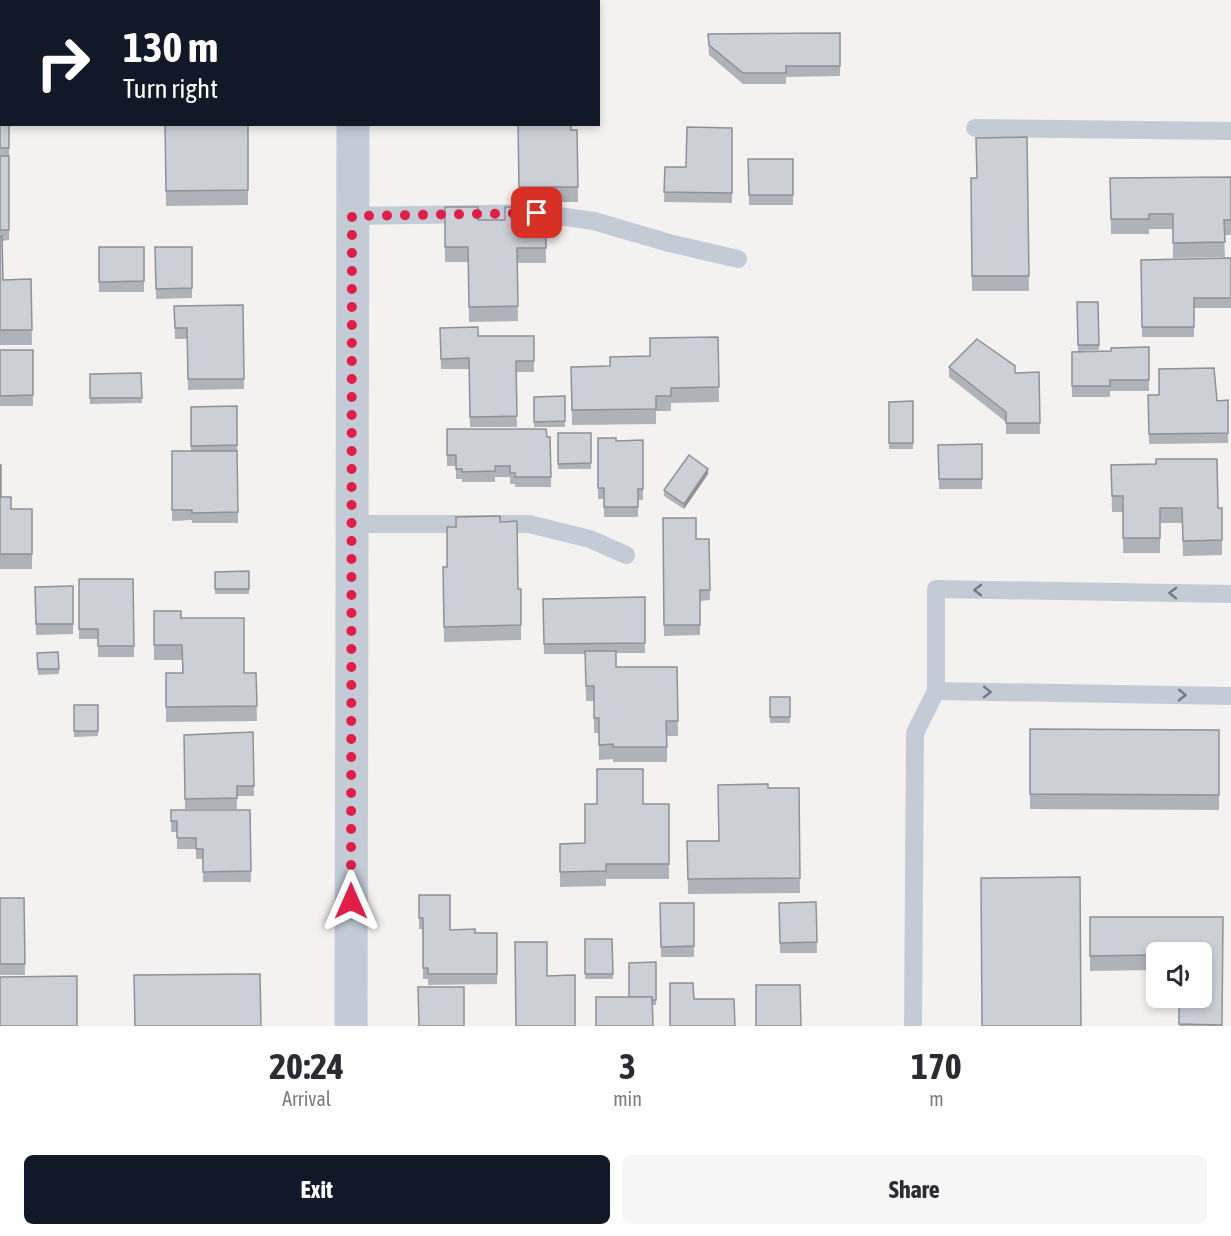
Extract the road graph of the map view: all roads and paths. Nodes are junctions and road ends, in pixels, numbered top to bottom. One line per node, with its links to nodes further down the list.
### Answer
1 (353, 126): 4 (street)
2 (975, 128): 3 (lane)
3 (1231, 130)
4 (352, 216): 5 (lane); 6 (street)
5 (738, 259)
6 (352, 524): 7 (lane); 11 (street)
7 (626, 555)
8 (1231, 594): 9 (lane, one-way to 9)
9 (936, 692): 10 (lane, one-way to 10); 12 (lane)
10 (1231, 696)
11 (351, 1026)
12 (913, 1026)

